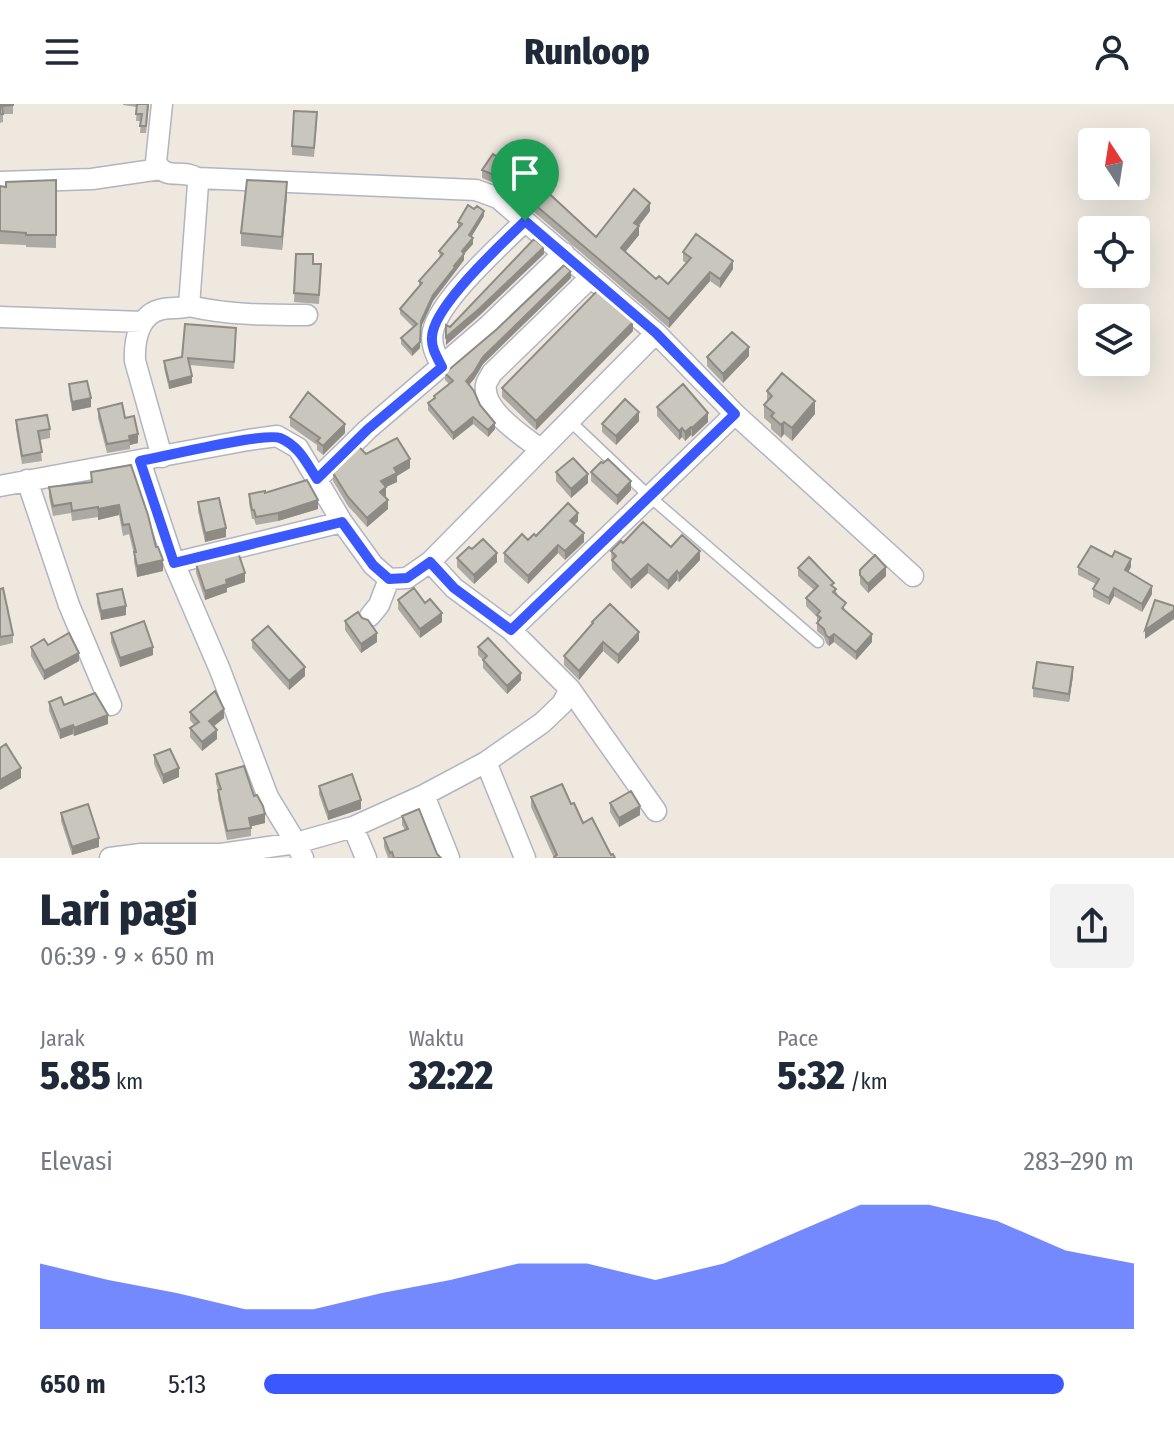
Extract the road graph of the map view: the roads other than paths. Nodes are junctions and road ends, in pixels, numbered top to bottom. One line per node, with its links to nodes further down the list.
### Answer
1 (162, 104): 2 (street)
2 (160, 169): 3 (street); 4 (street)
3 (197, 178): 5 (street); 8 (street)
4 (0, 182)
5 (525, 221): 6 (street); 13 (street)
6 (564, 253): 7 (street); 13 (street)
7 (591, 277): 12 (street); 16 (street)
8 (189, 306): 9 (street); 11 (street)
9 (307, 315)
10 (0, 317): 11 (street)
11 (143, 322): 17 (street)
12 (656, 333): 14 (street); 15 (street)
13 (442, 367): 19 (street)
14 (735, 414): 22 (street); 26 (street)
15 (569, 420): 16 (street); 22 (lane)
16 (540, 449): 24 (street)
17 (162, 457): 18 (street); 19 (street)
18 (140, 461): 20 (street); 25 (street)
19 (317, 479): 23 (street)
20 (27, 480): 21 (street); 32 (street)
21 (0, 486)
22 (649, 496): 29 (street); 30 (lane)
23 (342, 522): 25 (street); 27 (street)
24 (430, 562): 27 (street); 29 (street)
25 (174, 563): 37 (street)
26 (913, 576)
27 (389, 579): 28 (street)
28 (370, 616)
29 (511, 630): 31 (street)
30 (818, 642)
31 (570, 689): 33 (street); 35 (street)
32 (111, 705)
33 (486, 762): 34 (street); 42 (street)
34 (424, 795): 36 (street); 41 (street)
35 (656, 811)
36 (353, 827): 37 (street); 40 (street)
37 (299, 851): 38 (street)
38 (221, 856): 39 (street)
39 (110, 858)
40 (366, 858)
41 (449, 858)
42 (525, 858)

